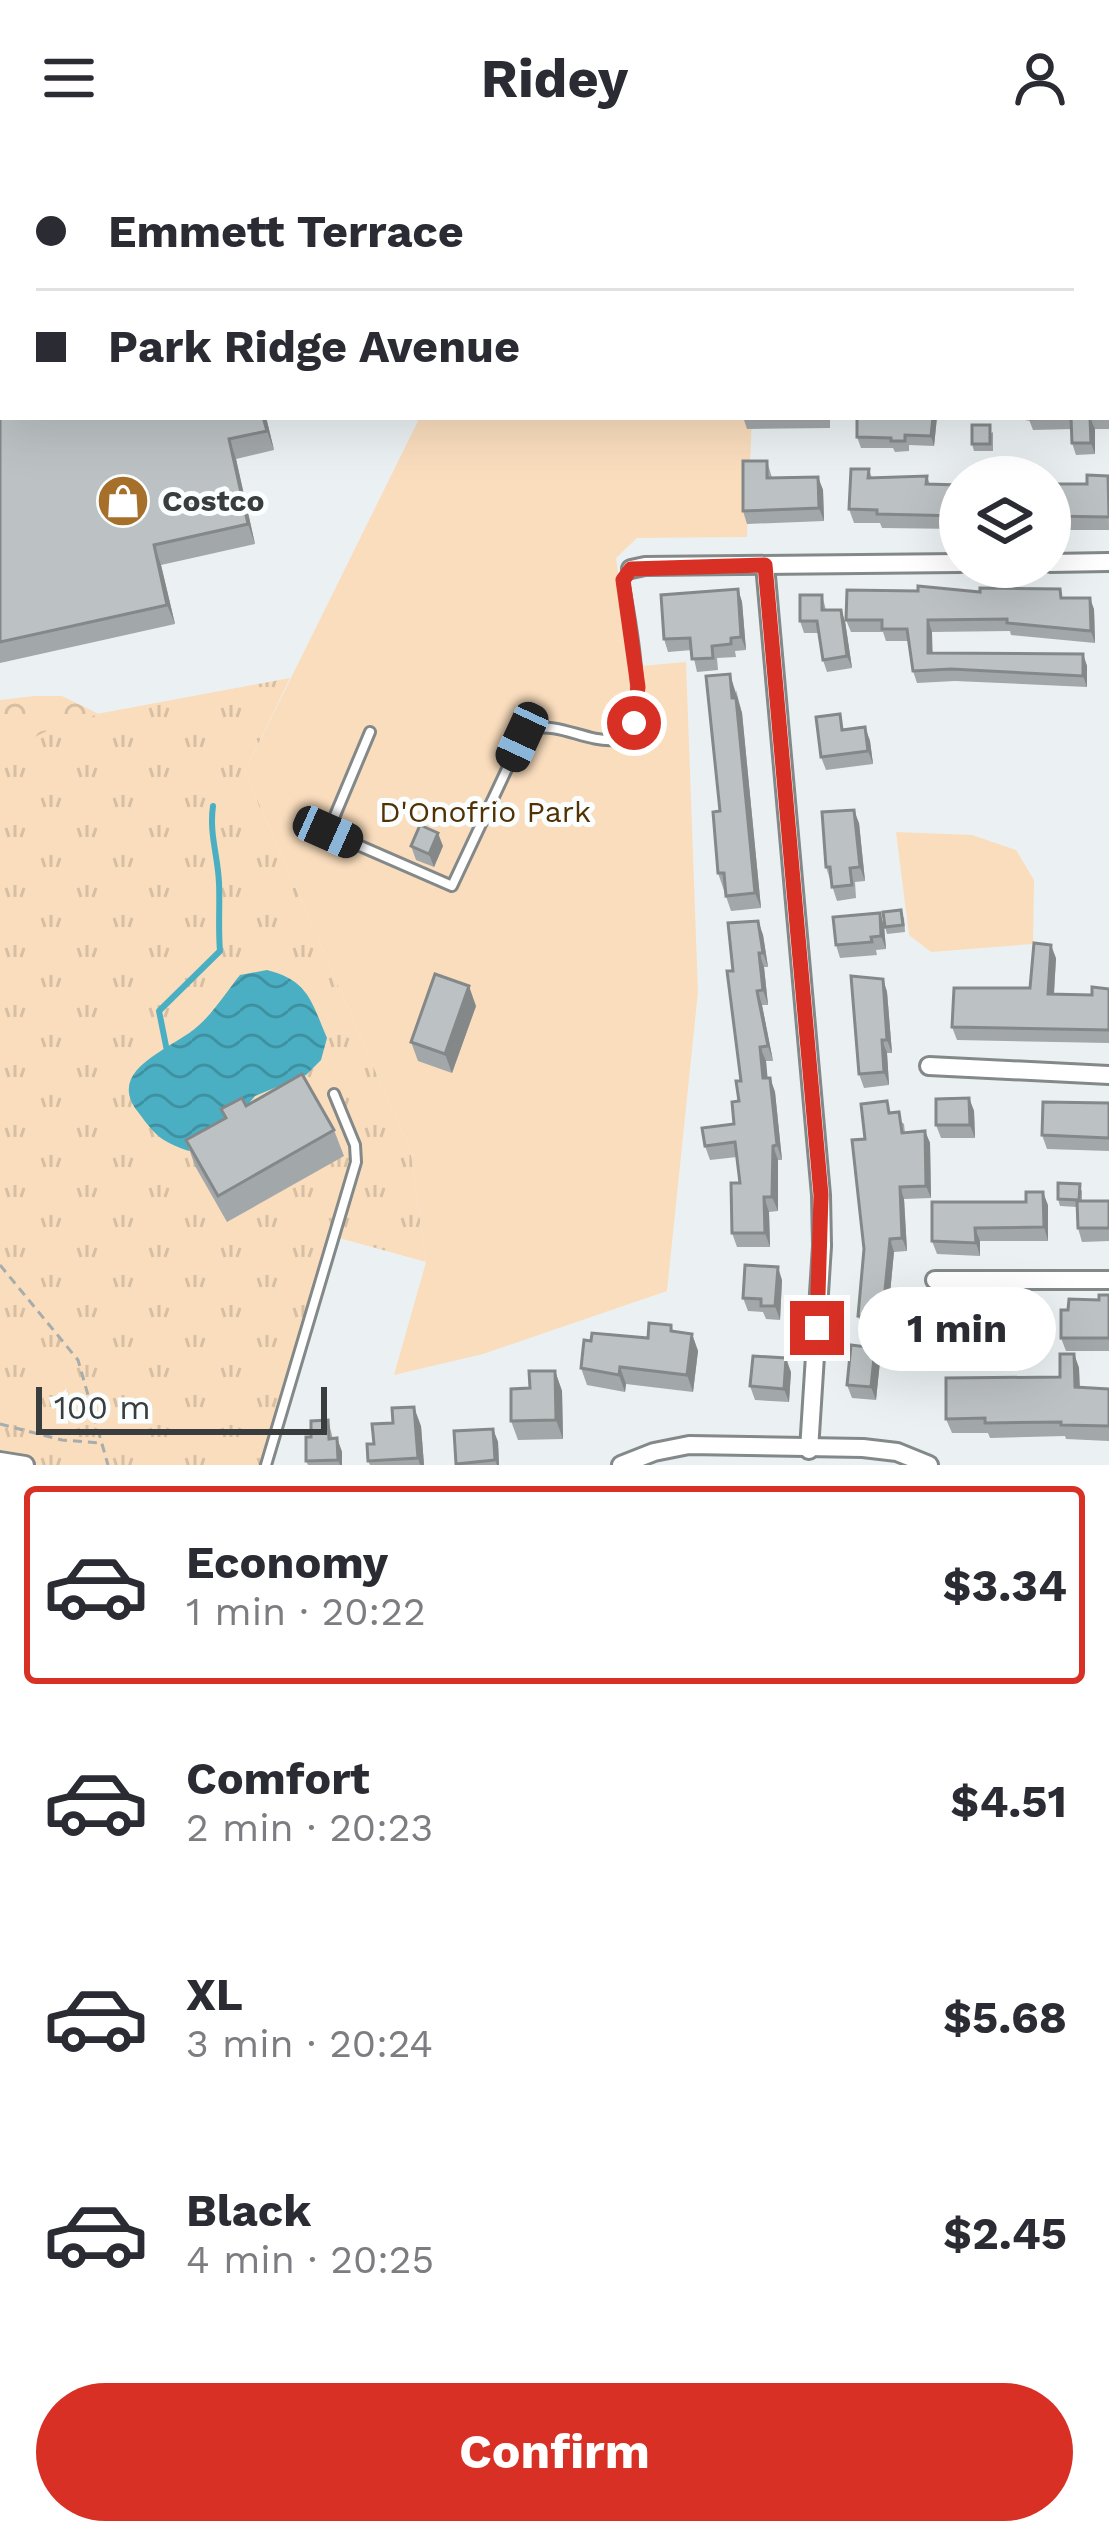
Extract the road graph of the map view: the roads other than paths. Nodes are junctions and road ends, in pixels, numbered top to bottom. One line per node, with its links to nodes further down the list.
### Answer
1 (1109, 562): 3 (street)
2 (939, 563): 4 (street)
3 (1071, 563)
4 (765, 565): 5 (street); 12 (street)
5 (631, 569): 6 (lane)
6 (370, 731)
7 (929, 1066): 8 (street)
8 (1109, 1075)
9 (334, 1094): 15 (lane)
10 (935, 1280): 11 (street)
11 (1109, 1280)
12 (809, 1450): 16 (street); 17 (street)
13 (0, 1461): 14 (street)
14 (26, 1465)
15 (266, 1465)
16 (621, 1465)
17 (929, 1465)

